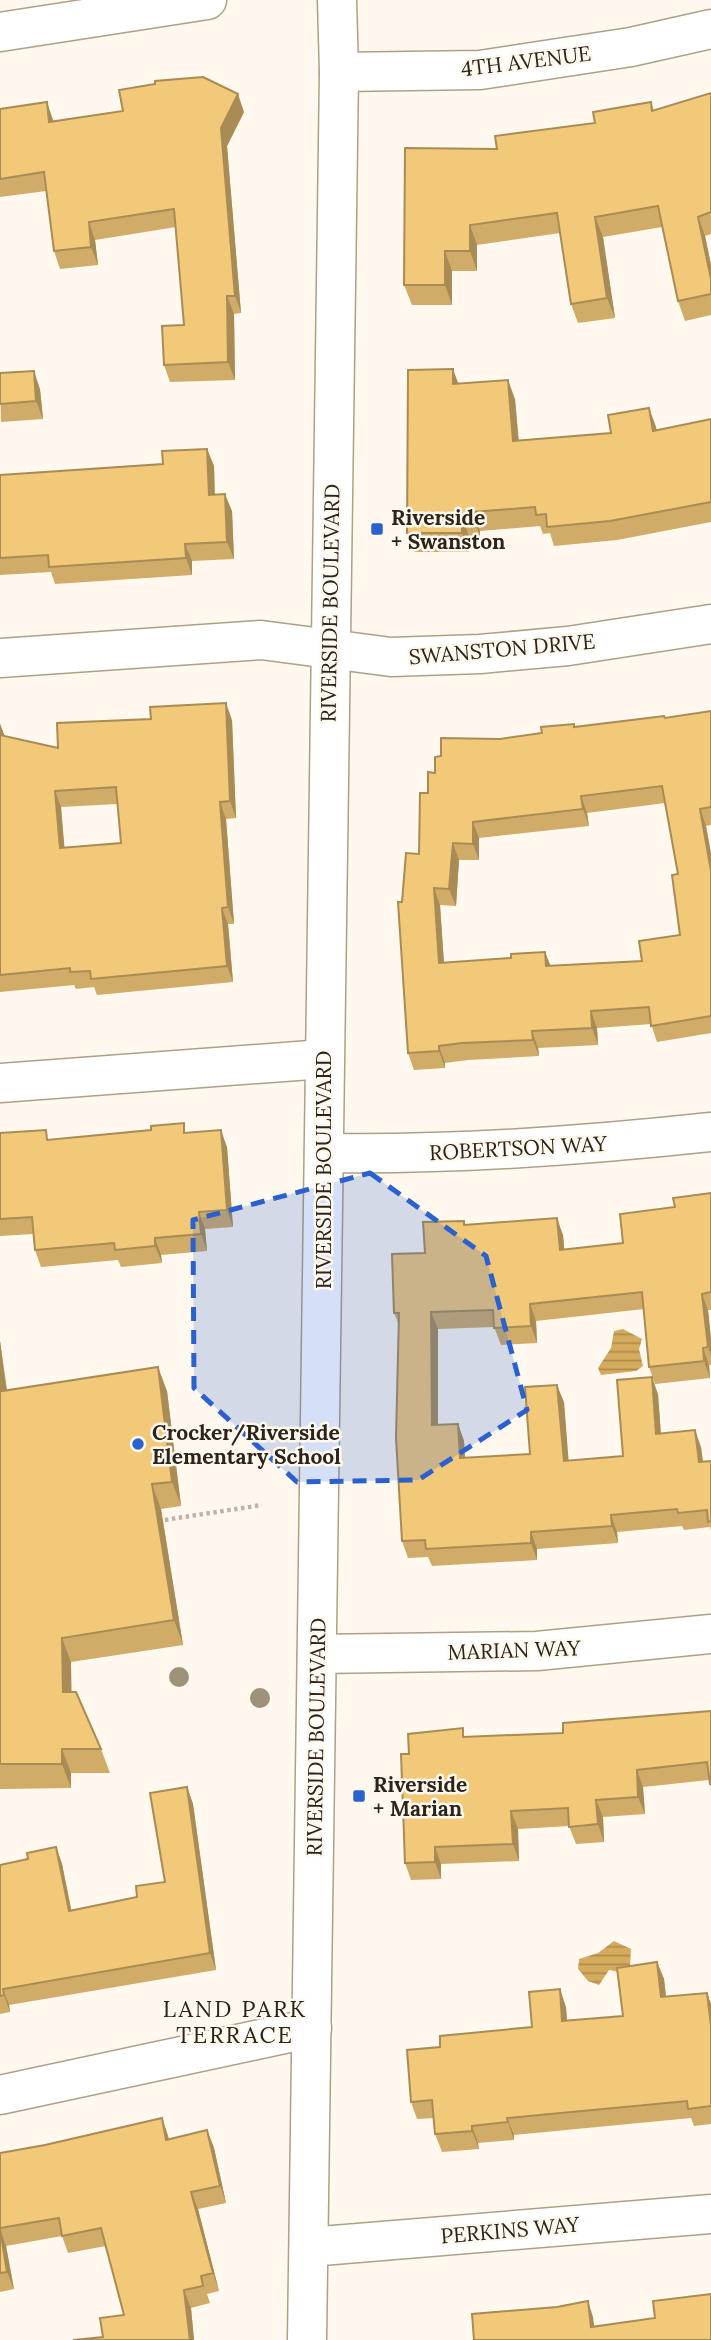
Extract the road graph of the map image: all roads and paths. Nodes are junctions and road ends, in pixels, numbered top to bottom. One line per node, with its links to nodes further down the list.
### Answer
1 (208, 0): 4 (street)
2 (337, 0): 5 (street, RIVERSIDE BOULEVARD)
3 (711, 29): 5 (street, 4TH AVENUE)
4 (0, 32)
5 (338, 72): 7 (street, RIVERSIDE BOULEVARD)
6 (711, 624): 7 (street, SWANSTON DRIVE)
7 (330, 648): 8 (street, SWANSTON DRIVE); 9 (street, RIVERSIDE BOULEVARD)
8 (0, 658)
9 (324, 1059): 10 (street); 12 (street, RIVERSIDE BOULEVARD)
10 (0, 1083)
11 (711, 1132): 12 (street, ROBERTSON WAY)
12 (324, 1153): 16 (street, RIVERSIDE BOULEVARD)
13 (262, 1505): 14 (path)
14 (149, 1522)
15 (711, 1634): 16 (street, MARIAN WAY)
16 (317, 1654): 17 (street, RIVERSIDE BOULEVARD)
17 (312, 2028): 18 (street); 20 (street, RIVERSIDE BOULEVARD)
18 (0, 2095)
19 (711, 2214): 20 (street, PERKINS WAY)
20 (309, 2247): 21 (street, RIVERSIDE BOULEVARD)
21 (307, 2340)

